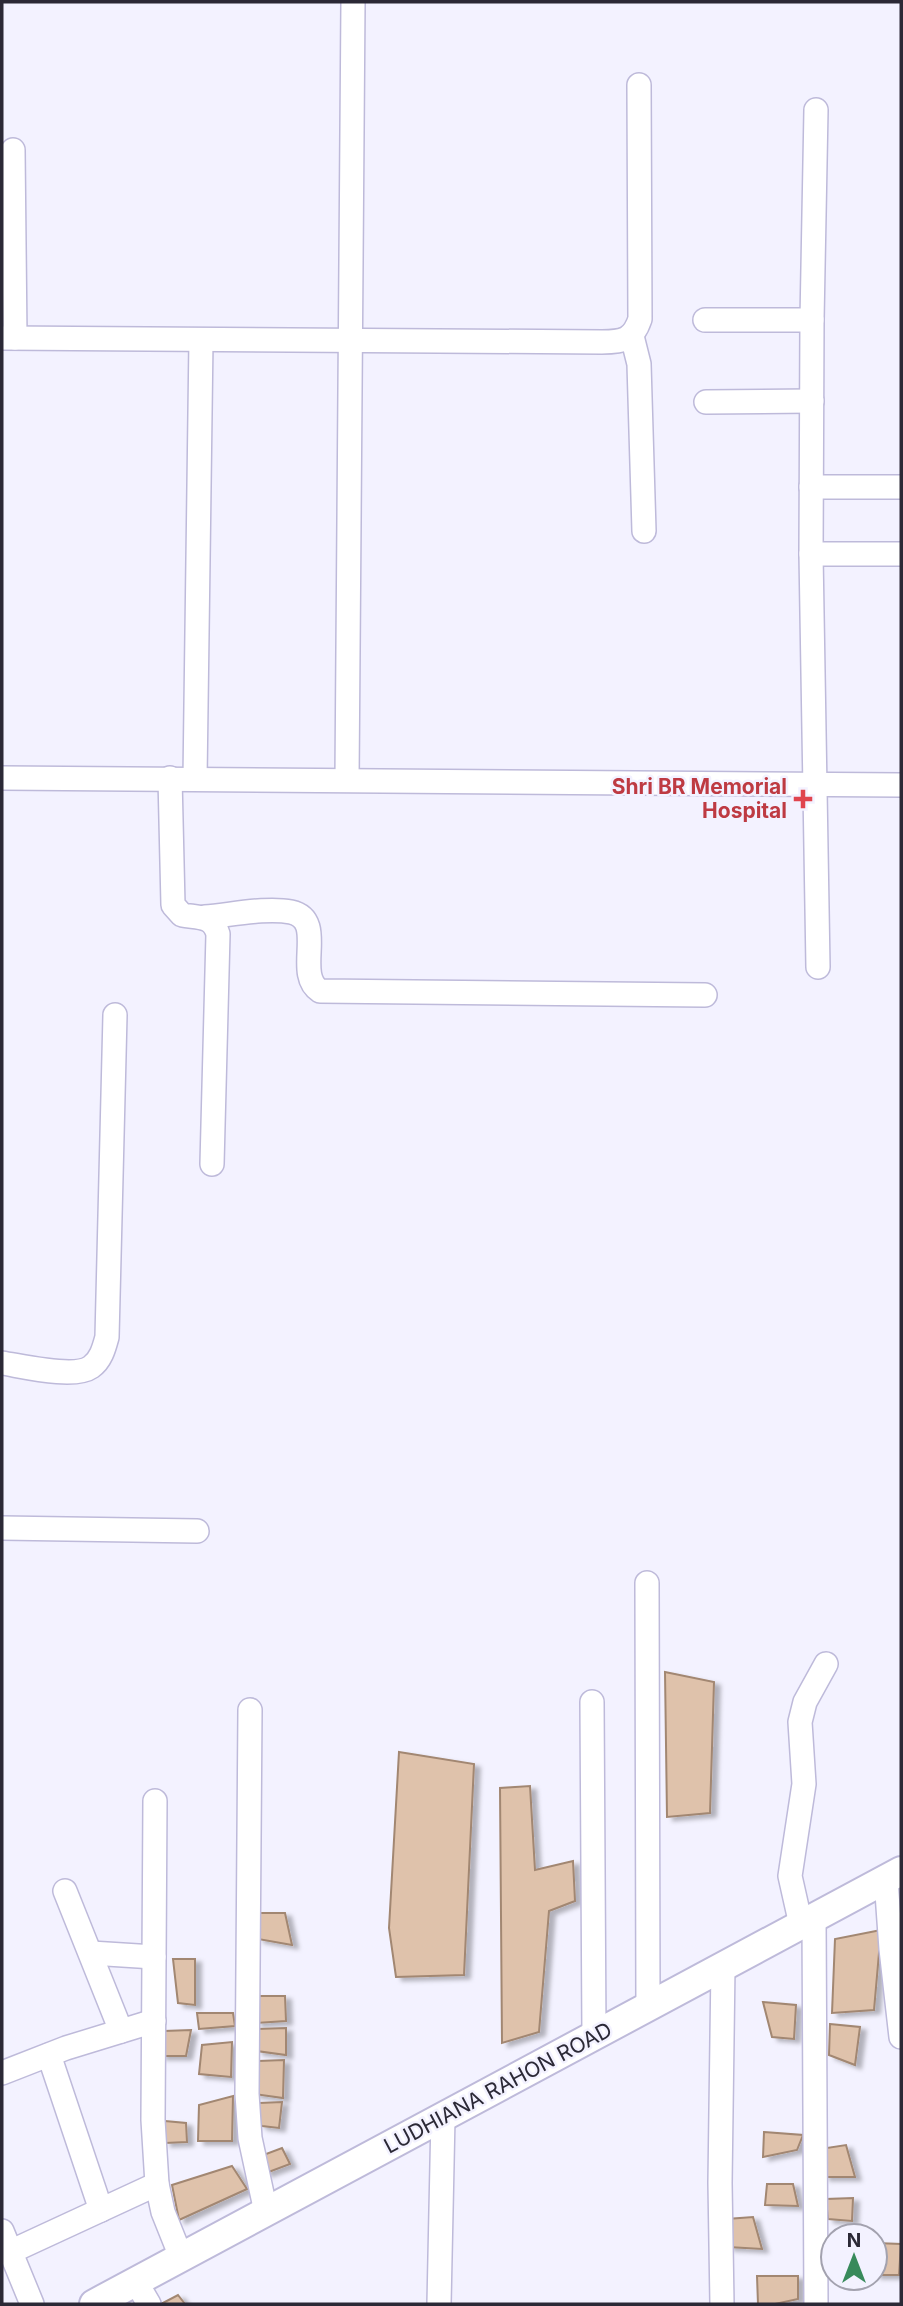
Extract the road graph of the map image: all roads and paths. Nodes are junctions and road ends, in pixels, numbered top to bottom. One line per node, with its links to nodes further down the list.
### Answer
1 (353, 2): 10 (street)
2 (639, 85): 7 (street)
3 (817, 110): 6 (street)
4 (13, 150): 8 (street)
5 (705, 320): 6 (street)
6 (812, 320): 11 (street)
7 (632, 336): 10 (street); 15 (street)
8 (8, 338): 9 (street)
9 (201, 340): 10 (street); 20 (street)
10 (351, 341): 21 (street)
11 (812, 401): 12 (street); 14 (street)
12 (706, 402)
13 (901, 486): 14 (street)
14 (811, 487): 16 (street)
15 (644, 531)
16 (811, 554): 17 (street); 22 (street)
17 (901, 554)
18 (2, 778): 19 (street)
19 (170, 778): 20 (street); 24 (street)
20 (195, 779): 21 (street)
21 (348, 780): 22 (street)
22 (815, 784): 23 (street); 25 (street)
23 (901, 785)
24 (205, 917): 26 (street); 28 (street)
25 (818, 967)
26 (705, 995)
27 (115, 1015): 29 (street)
28 (212, 1164)
29 (2, 1363)
30 (2, 1528): 31 (street)
31 (197, 1531)
32 (647, 1583): 43 (street)
33 (826, 1664): 39 (street)
34 (592, 1702): 46 (street)
35 (250, 1710): 53 (street)
36 (155, 1801): 41 (street)
37 (893, 1875): 39 (main road, LUDHIANA RAHON ROAD); 47 (street)
38 (65, 1891): 40 (street)
39 (808, 1921): 42 (main road, LUDHIANA RAHON ROAD); 61 (street)
40 (91, 1954): 41 (street); 45 (street)
41 (154, 1957): 44 (street)
42 (723, 1966): 43 (main road, LUDHIANA RAHON ROAD); 60 (street)
43 (648, 2007): 46 (main road, LUDHIANA RAHON ROAD)
44 (154, 2021): 45 (street); 51 (street)
45 (121, 2031): 48 (street)
46 (594, 2036): 50 (main road, LUDHIANA RAHON ROAD)
47 (901, 2037)
48 (49, 2055): 49 (street); 52 (street)
49 (2, 2073)
50 (443, 2117): 53 (main road, LUDHIANA RAHON ROAD); 59 (street)
51 (157, 2184): 52 (street); 55 (street)
52 (101, 2210): 54 (street)
53 (266, 2212): 55 (main road, LUDHIANA RAHON ROAD)
54 (6, 2241): 57 (street)
55 (181, 2258): 56 (main road, LUDHIANA RAHON ROAD)
56 (143, 2293): 58 (main road, LUDHIANA RAHON ROAD)
57 (33, 2304)
58 (94, 2304)
59 (439, 2304)
60 (722, 2304)
61 (816, 2304)

